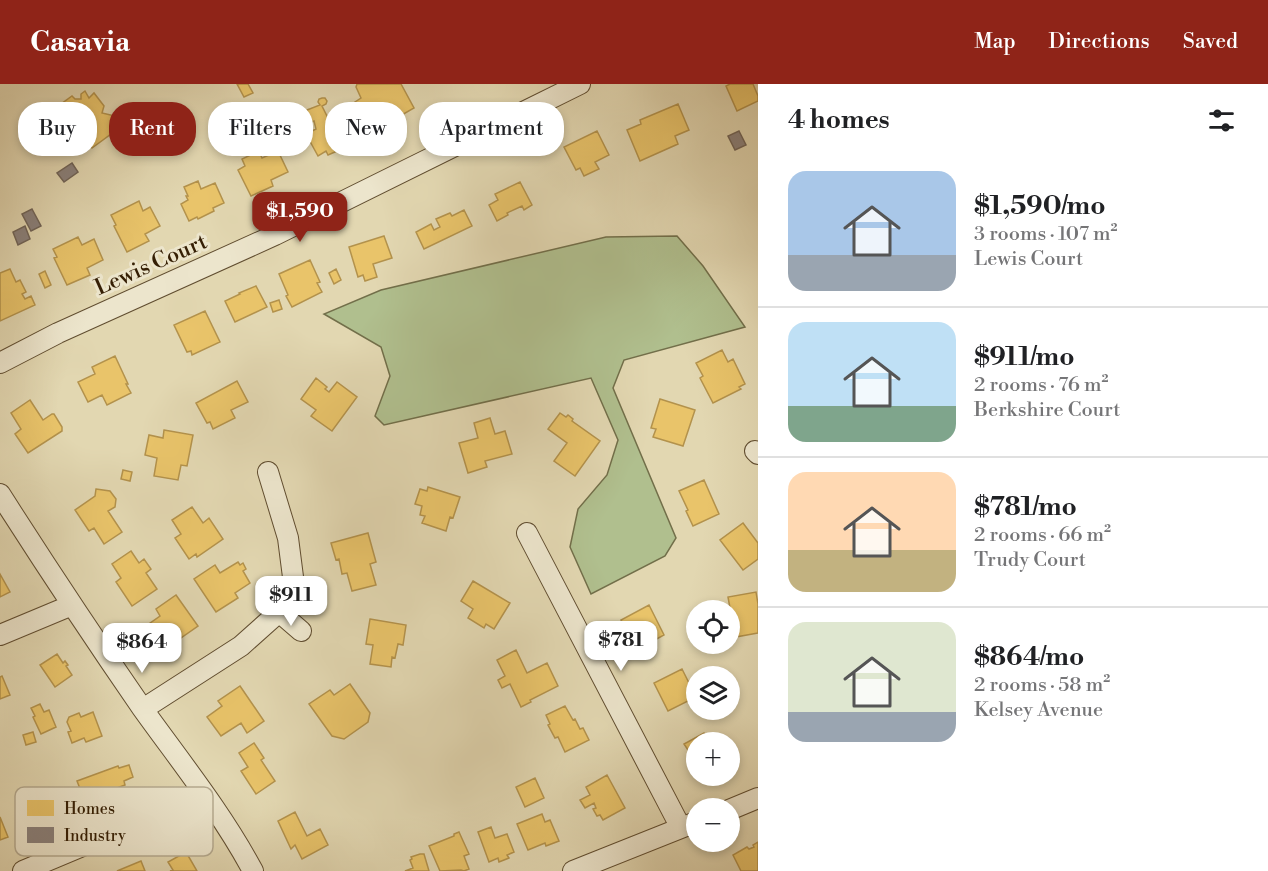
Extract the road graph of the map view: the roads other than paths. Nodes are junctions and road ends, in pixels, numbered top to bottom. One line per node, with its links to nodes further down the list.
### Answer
1 (580, 84): 2 (street, Lewis Court)
2 (0, 363)
3 (268, 472): 7 (street)
4 (0, 494): 6 (street)
5 (527, 533): 15 (street)
6 (72, 605): 9 (street); 10 (street)
7 (279, 612): 8 (street); 10 (street)
8 (301, 631)
9 (0, 635)
10 (143, 709): 11 (street)
11 (198, 787)
12 (758, 798): 13 (street)
13 (740, 805)
14 (213, 808): 19 (street)
15 (686, 820)
16 (686, 826): 20 (street)
17 (59, 856): 18 (street)
18 (23, 871)
19 (253, 871)
20 (573, 871)

